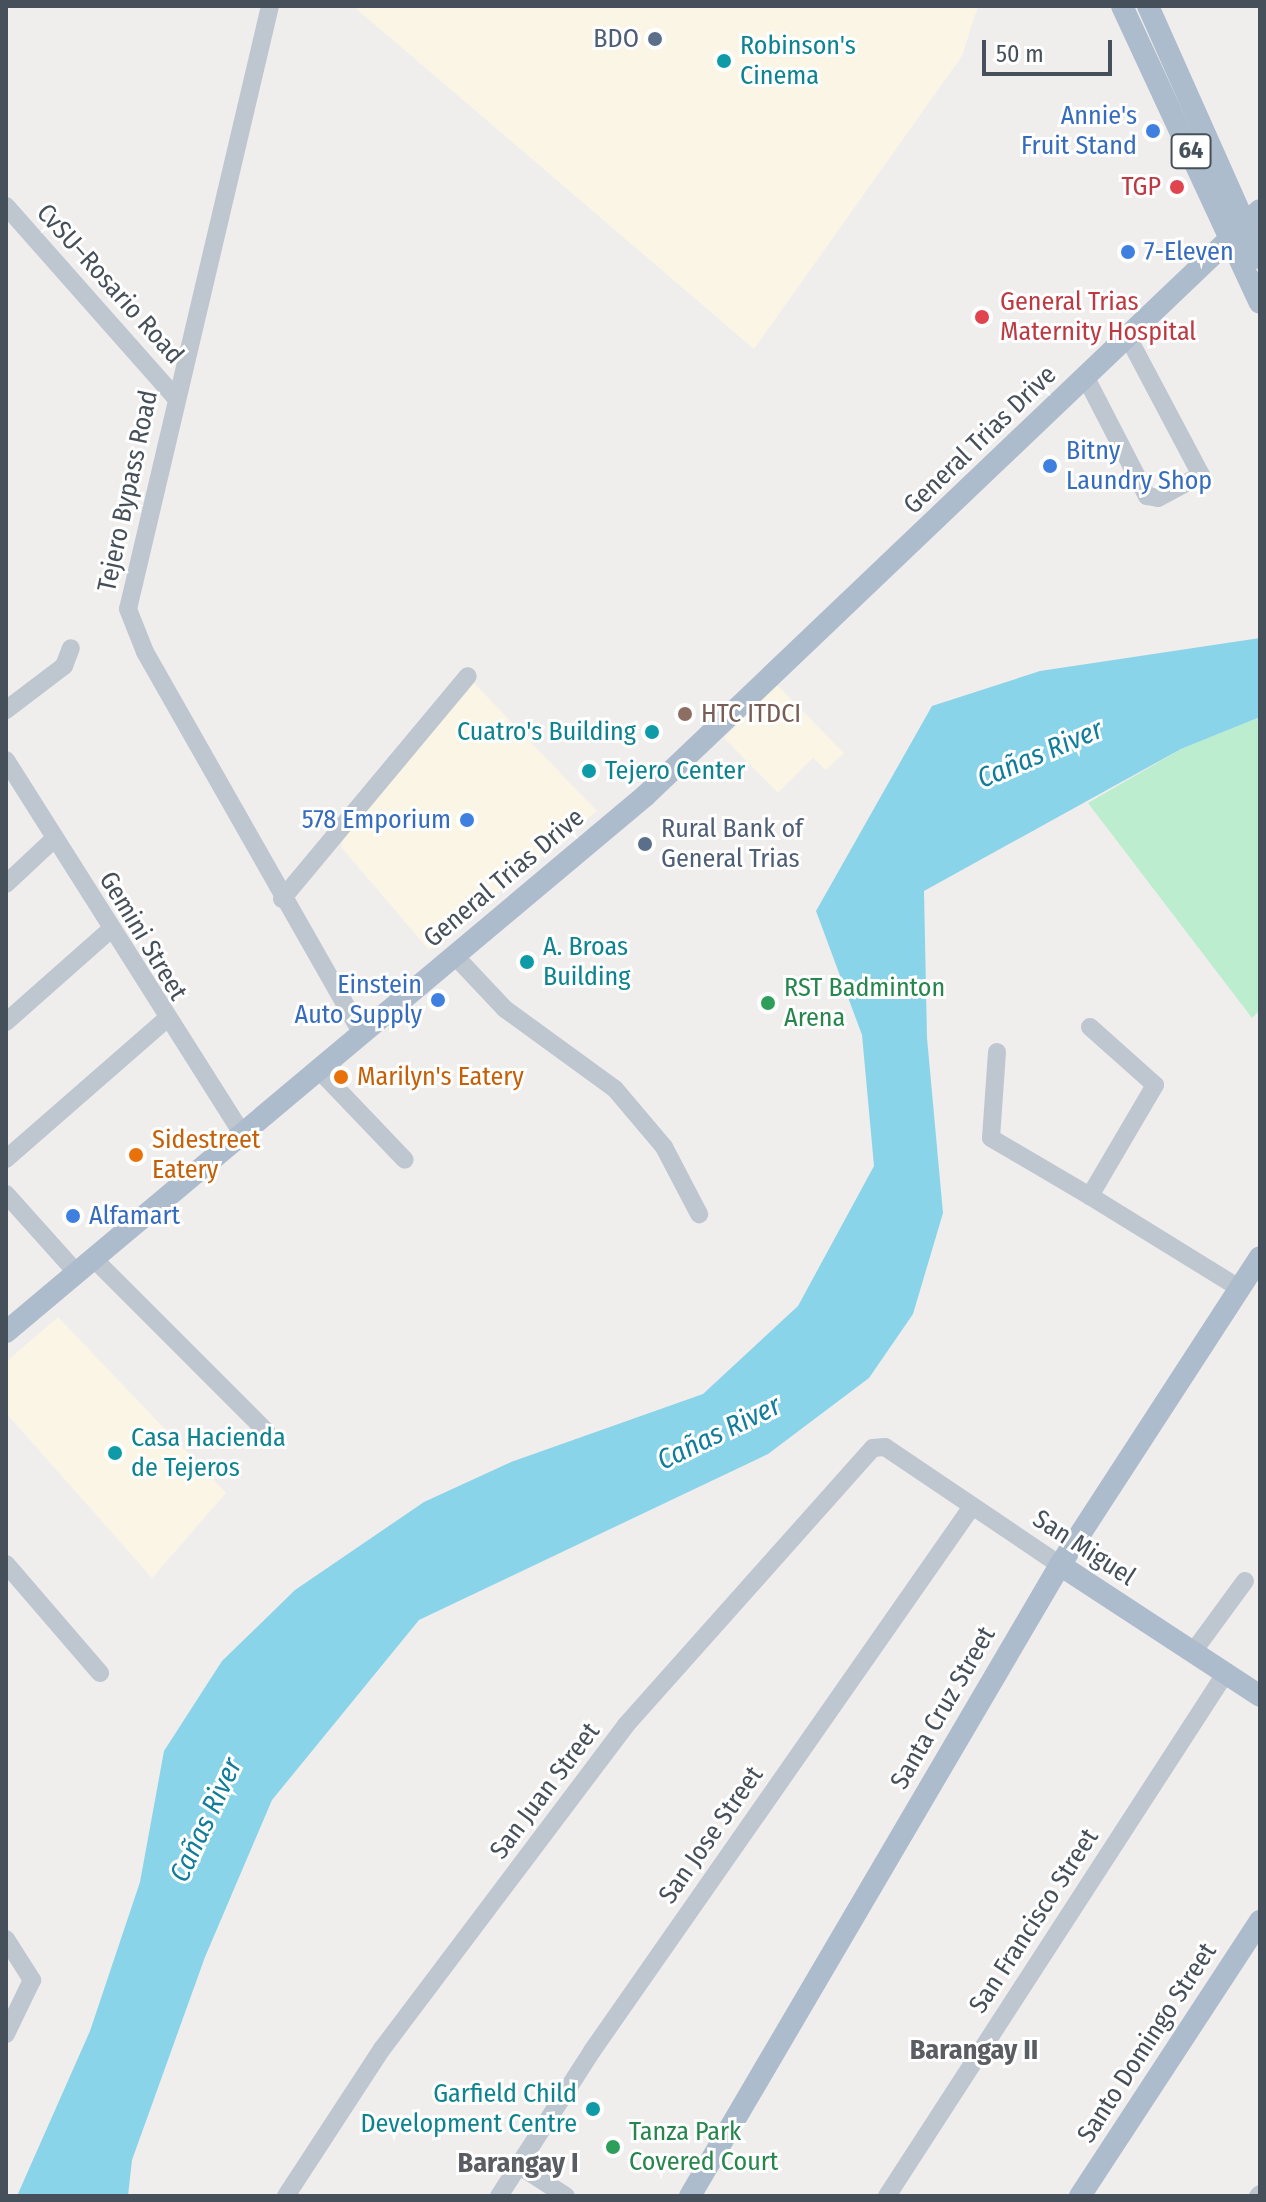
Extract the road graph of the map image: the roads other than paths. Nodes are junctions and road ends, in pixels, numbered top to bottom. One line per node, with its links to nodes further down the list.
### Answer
1 (270, 6): 10 (street, Tejero Bypass Road)
2 (1122, 6): 5 (main road, 64)
3 (1148, 6): 5 (main road, 64)
4 (6, 206): 10 (street, CvSU–Rosario Road)
5 (1246, 225): 6 (main road, 64); 7 (main road, 64); 8 (main road, General Trias Drive)
6 (1260, 258)
7 (1260, 303)
8 (1129, 339): 9 (main road, General Trias Drive); 9 (street)
9 (1086, 378): 19 (main road, General Trias Drive)
10 (174, 396): 17 (street, Tejero Bypass Road)
11 (71, 648): 13 (street)
12 (468, 676): 17 (street)
13 (6, 710)
14 (6, 760): 15 (street, Gemini Street)
15 (54, 839): 16 (street); 18 (street, Gemini Street)
16 (6, 884)
17 (282, 899): 23 (street, Tejero Bypass Road)
18 (109, 931): 20 (street, Gemini Street); 21 (street)
19 (455, 956): 23 (main road, General Trias Drive); 31 (street)
20 (164, 1021): 26 (street, Gemini Street); 27 (street)
21 (6, 1022)
22 (1090, 1027): 30 (street)
23 (362, 1034): 25 (main road, General Trias Drive)
24 (997, 1052): 30 (street)
25 (319, 1070): 26 (main road, General Trias Drive); 28 (street)
26 (242, 1134): 33 (main road, General Trias Drive)
27 (6, 1159)
28 (405, 1160)
29 (6, 1194): 33 (street)
30 (1090, 1196): 34 (street)
31 (699, 1214)
32 (1260, 1257): 34 (main road, Santa Cruz Street)
33 (85, 1266): 35 (main road, General Trias Drive); 36 (street)
34 (1239, 1288): 40 (main road, Santa Cruz Street)
35 (6, 1332)
36 (266, 1431)
37 (878, 1445): 38 (street, San Miguel); 50 (street, San Juan Street)
38 (971, 1508): 40 (street, San Miguel); 49 (street, San Jose Street)
39 (6, 1564): 43 (street)
40 (1060, 1565): 42 (main road, San Miguel); 53 (main road, Santa Cruz Street)
41 (1245, 1581): 42 (street)
42 (1193, 1652): 44 (main road, San Miguel)
43 (100, 1673)
44 (1225, 1674): 45 (main road, San Miguel); 54 (street, San Francisco Street)
45 (1260, 1696)
46 (1260, 1921): 55 (main road, Santo Domingo Street)
47 (6, 1939): 48 (street)
48 (6, 2034)
49 (518, 2165): 51 (street, San Jose Street); 52 (street)
50 (286, 2196)
51 (499, 2196)
52 (566, 2196)
53 (690, 2196)
54 (887, 2196)
55 (1080, 2196)

